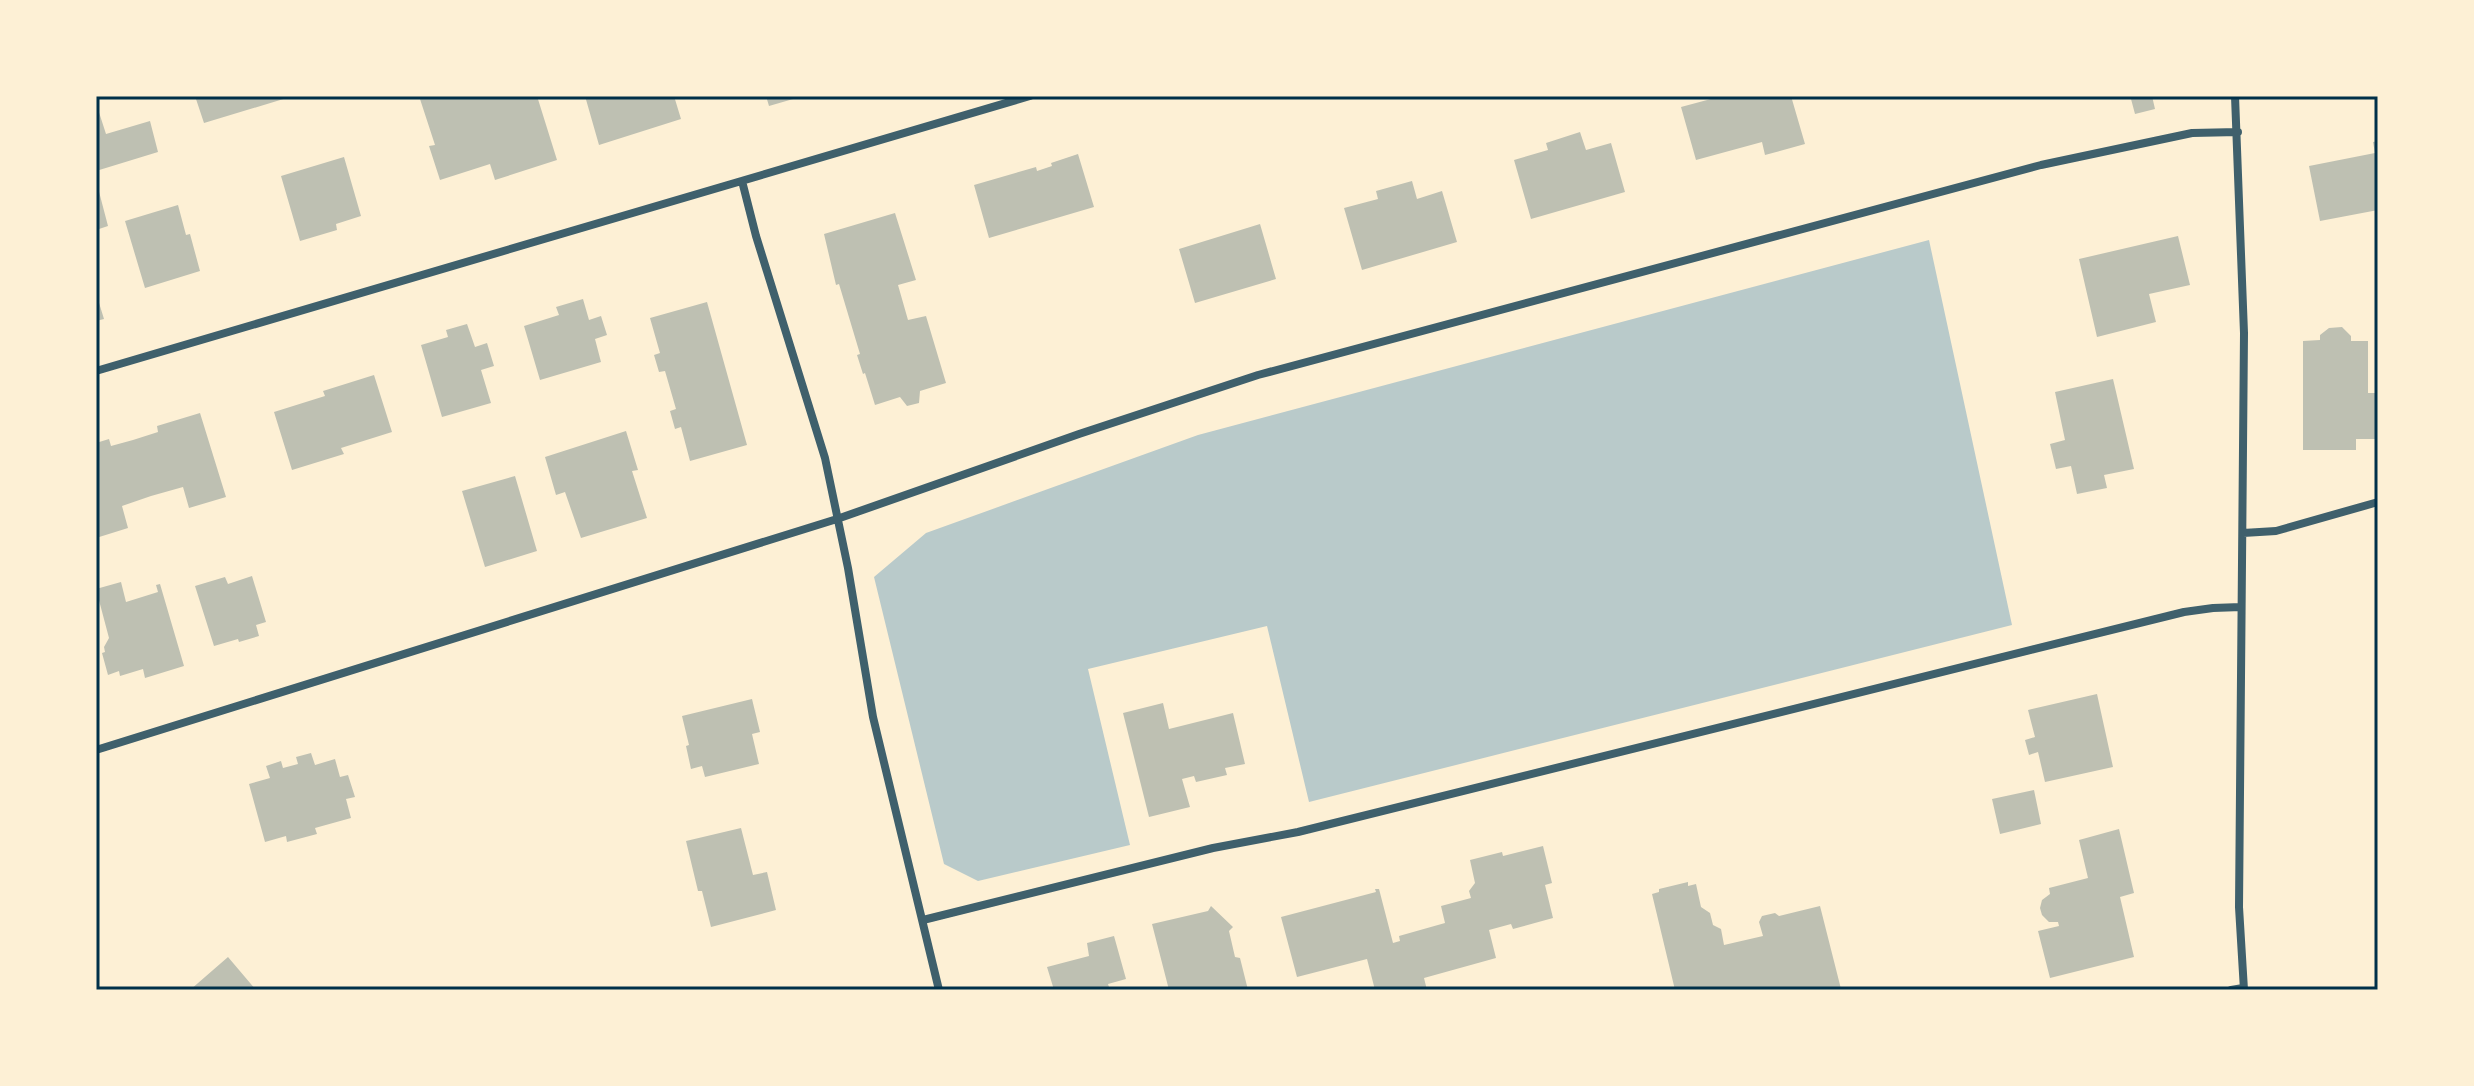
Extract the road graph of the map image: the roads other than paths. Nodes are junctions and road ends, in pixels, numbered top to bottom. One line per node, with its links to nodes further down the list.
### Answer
1 (1030, 96): 4 (street)
2 (2235, 96): 3 (street)
3 (2238, 132): 7 (street); 8 (street)
4 (742, 181): 5 (street); 7 (street)
5 (96, 371)
6 (2378, 502): 8 (street)
7 (837, 519): 10 (street); 11 (street)
8 (2243, 533): 9 (street)
9 (2241, 607): 11 (street); 12 (street)
10 (96, 750)
11 (923, 920): 13 (street)
12 (2244, 989): 14 (street)
13 (939, 990)
14 (2231, 990)

